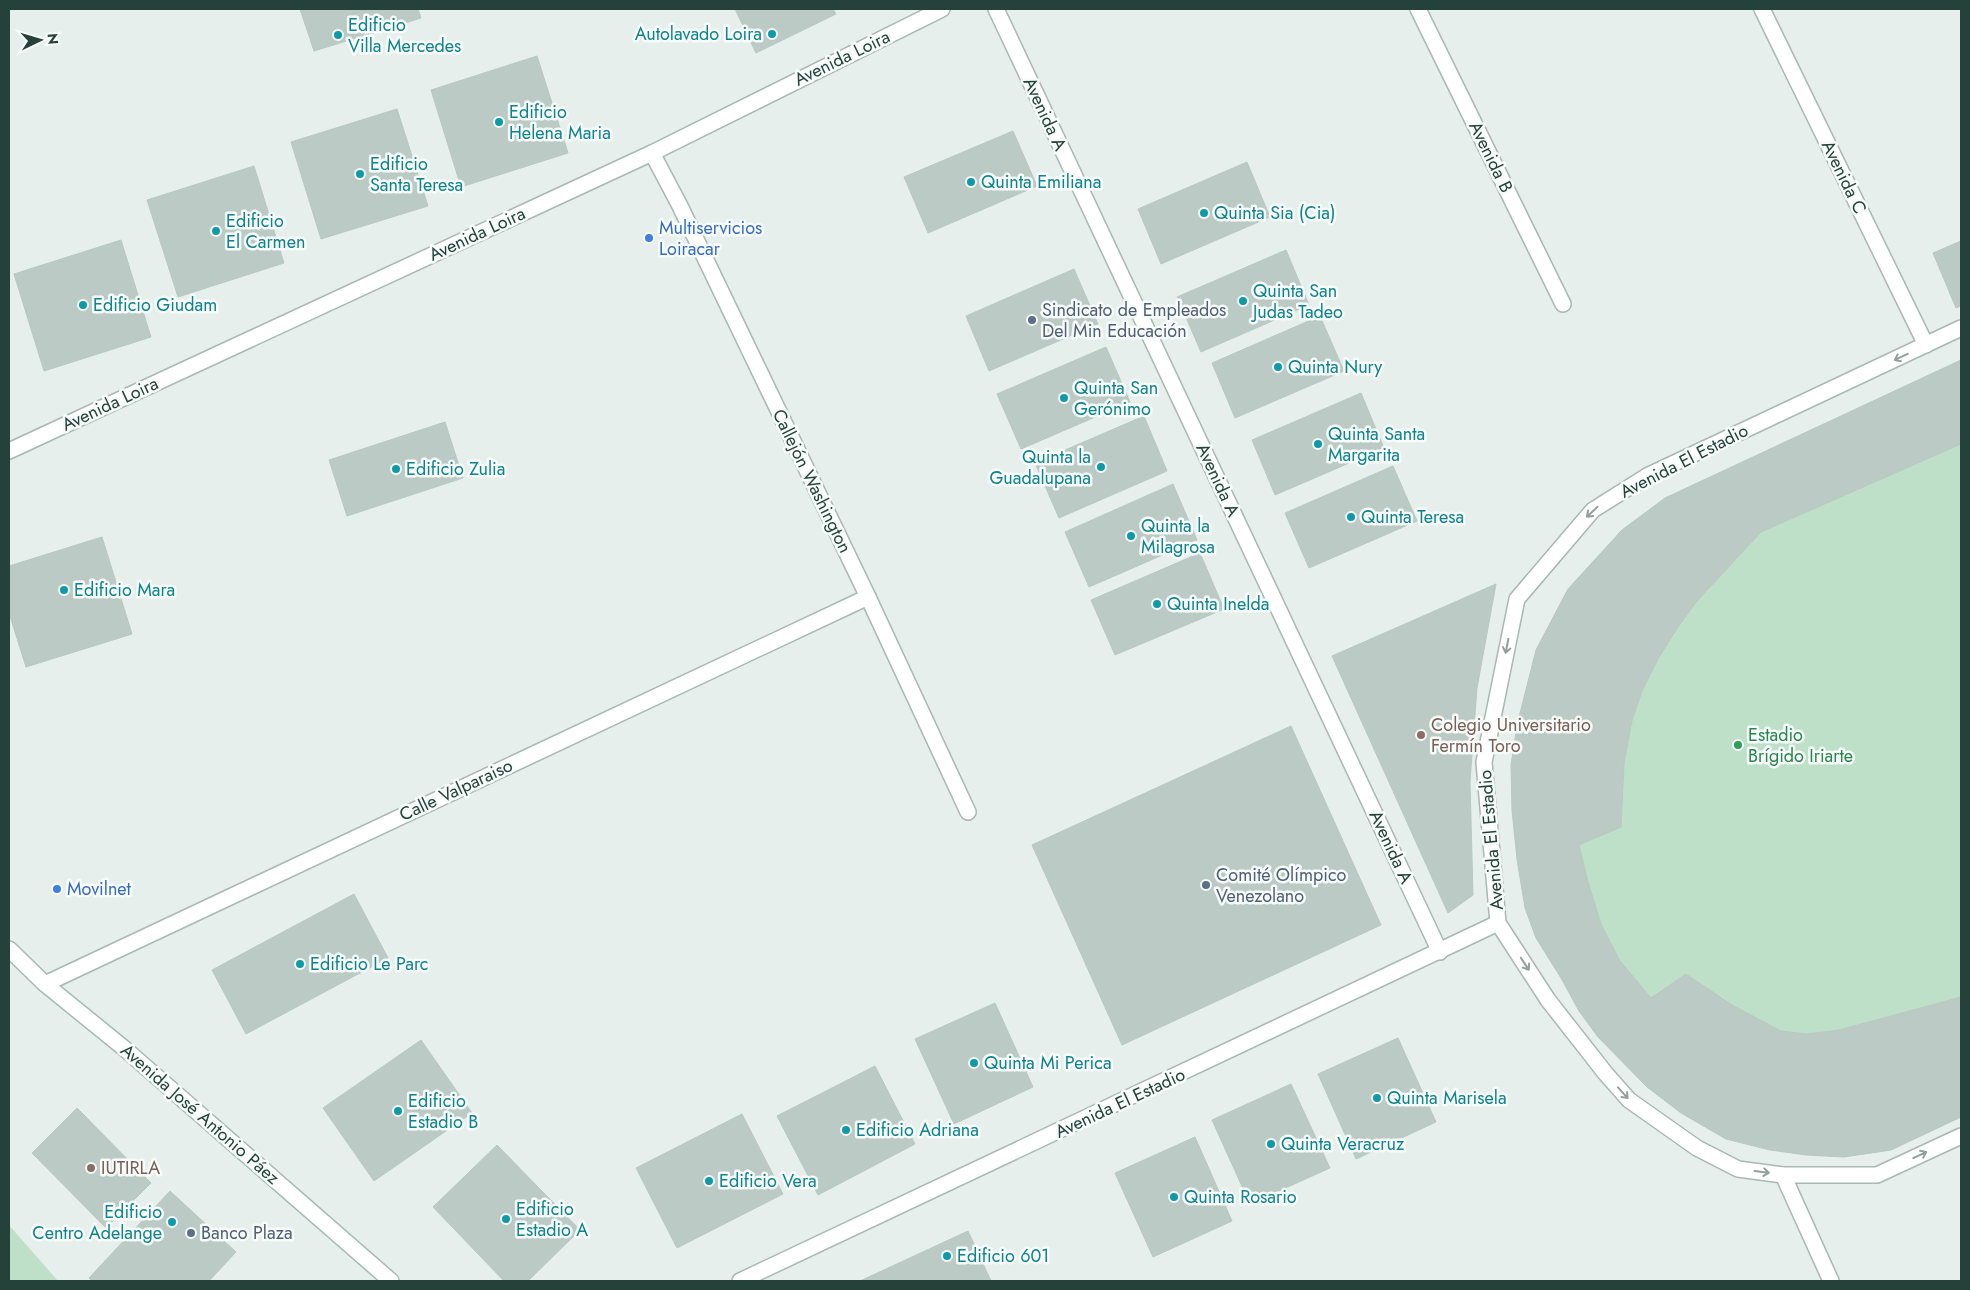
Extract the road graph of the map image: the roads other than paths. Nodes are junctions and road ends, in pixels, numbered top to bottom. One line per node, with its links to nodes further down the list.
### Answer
1 (942, 9): 5 (street, Avenida Loira)
2 (996, 9): 14 (street, Avenida A)
3 (1418, 9): 6 (street, Avenida B)
4 (1762, 9): 8 (street, Avenida C)
5 (652, 153): 9 (street, Avenida Loira); 10 (street, Callejón Washington)
6 (1563, 304)
7 (1961, 328): 8 (street, Avenida El Estadio)
8 (1926, 345): 12 (street, Avenida El Estadio, one-way to 12)
9 (9, 451)
10 (868, 597): 11 (street, Callejón Washington); 15 (street, Calle Valparaiso)
11 (968, 812)
12 (1498, 923): 14 (street, Avenida El Estadio); 17 (street, Avenida El Estadio, one-way to 17)
13 (9, 949): 15 (street, Avenida José Antonio Páez)
14 (1440, 952): 19 (street, Avenida El Estadio)
15 (45, 984): 18 (street, Avenida José Antonio Páez)
16 (1961, 1136): 17 (street, Avenida El Estadio, one-way to 16)
17 (1783, 1175): 20 (street)
18 (390, 1281)
19 (740, 1281)
20 (1830, 1281)

